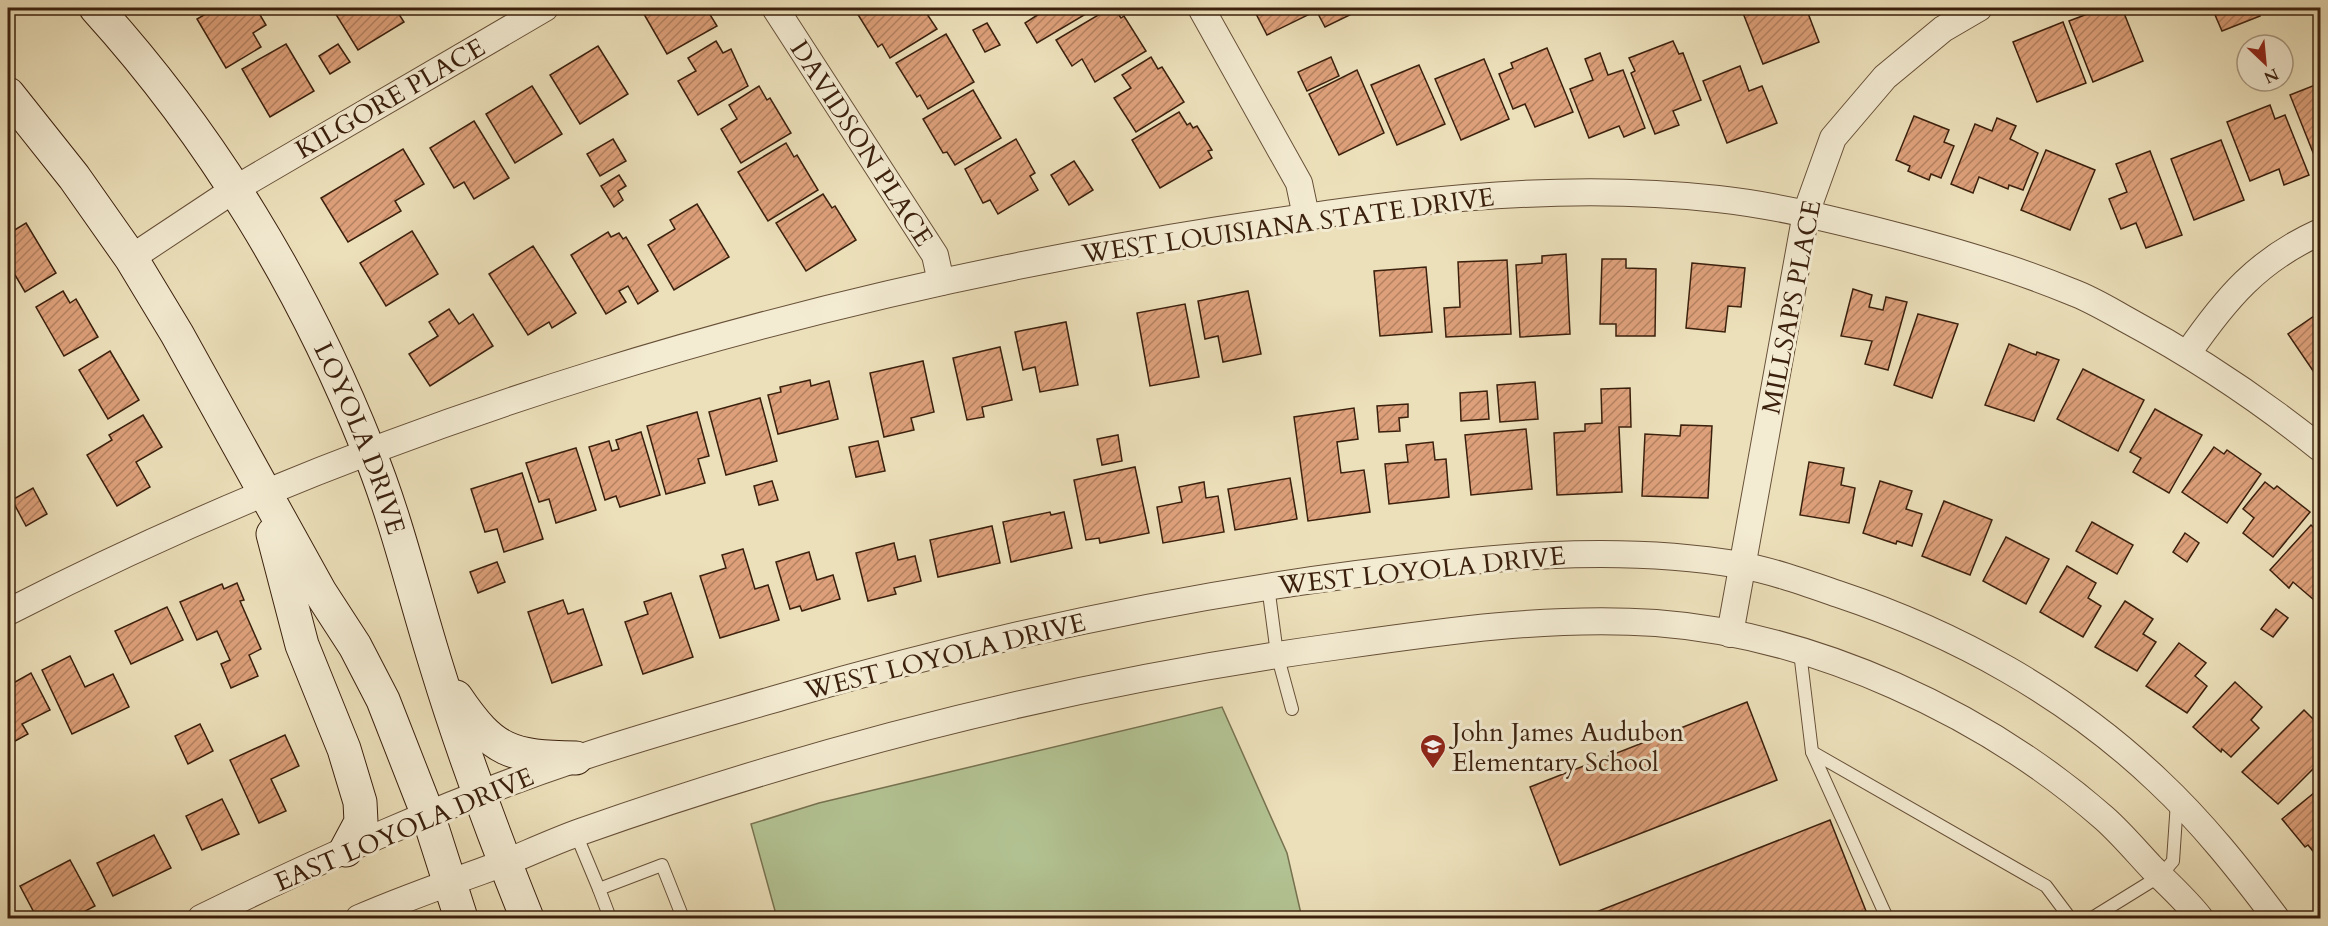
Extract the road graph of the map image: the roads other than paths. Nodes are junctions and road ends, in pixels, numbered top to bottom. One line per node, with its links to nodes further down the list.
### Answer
1 (96, 8): 7 (main road, LOYOLA DRIVE)
2 (545, 8): 7 (street, KILGORE PLACE)
3 (775, 8): 12 (street, DAVIDSON PLACE)
4 (1201, 8): 9 (street)
5 (1979, 8): 8 (street, MILLSAPS PLACE)
6 (8, 94): 11 (main road)
7 (235, 189): 11 (street, KILGORE PLACE); 15 (main road, LOYOLA DRIVE)
8 (1806, 213): 9 (street, WEST LOUISIANA STATE DRIVE); 13 (street, WEST LOUISIANA STATE DRIVE); 17 (street, MILLSAPS PLACE)
9 (1306, 216): 12 (street, WEST LOUISIANA STATE DRIVE)
10 (2320, 232): 13 (street)
11 (131, 258): 16 (main road)
12 (941, 282): 15 (street, WEST LOUISIANA STATE DRIVE)
13 (2188, 353): 14 (street, WEST LOUISIANA STATE DRIVE)
14 (2320, 448)
15 (369, 450): 16 (street, WEST LOUISIANA STATE DRIVE); 23 (main road, LOYOLA DRIVE)
16 (263, 492): 19 (street, WEST LOUISIANA STATE DRIVE); 29 (main road); 31 (main road)
17 (1743, 566): 18 (street, WEST LOYOLA DRIVE); 20 (street, MILLSAPS PLACE); 28 (street, WEST LOYOLA DRIVE)
18 (1268, 586): 22 (lane); 26 (street, WEST LOYOLA DRIVE)
19 (8, 612)
20 (1730, 634): 21 (street); 22 (street)
21 (1800, 652): 25 (lane); 33 (street)
22 (1277, 654): 24 (lane); 30 (street)
23 (437, 668): 26 (main road); 27 (main road, LOYOLA DRIVE)
24 (1292, 710)
25 (1812, 752): 42 (lane); 43 (lane)
26 (576, 758): 27 (street, EAST LOYOLA DRIVE)
27 (480, 794): 29 (street, EAST LOYOLA DRIVE); 32 (main road, LOYOLA DRIVE)
28 (2177, 801): 33 (lane); 46 (street, WEST LOYOLA DRIVE)
29 (428, 815): 31 (street, EAST LOYOLA DRIVE); 34 (main road)
30 (576, 834): 32 (street); 35 (lane)
31 (346, 850): 36 (street, EAST LOYOLA DRIVE)
32 (506, 862): 34 (street); 39 (main road, LOYOLA DRIVE)
33 (2160, 876): 44 (lane); 45 (street)
34 (449, 882): 37 (street); 38 (main road)
35 (599, 889): 40 (lane); 41 (lane)
36 (201, 918)
37 (358, 918)
38 (461, 918)
39 (527, 918)
40 (610, 918)
41 (682, 918)
42 (1887, 918)
43 (2070, 918)
44 (2092, 918)
45 (2199, 918)
46 (2276, 918)

